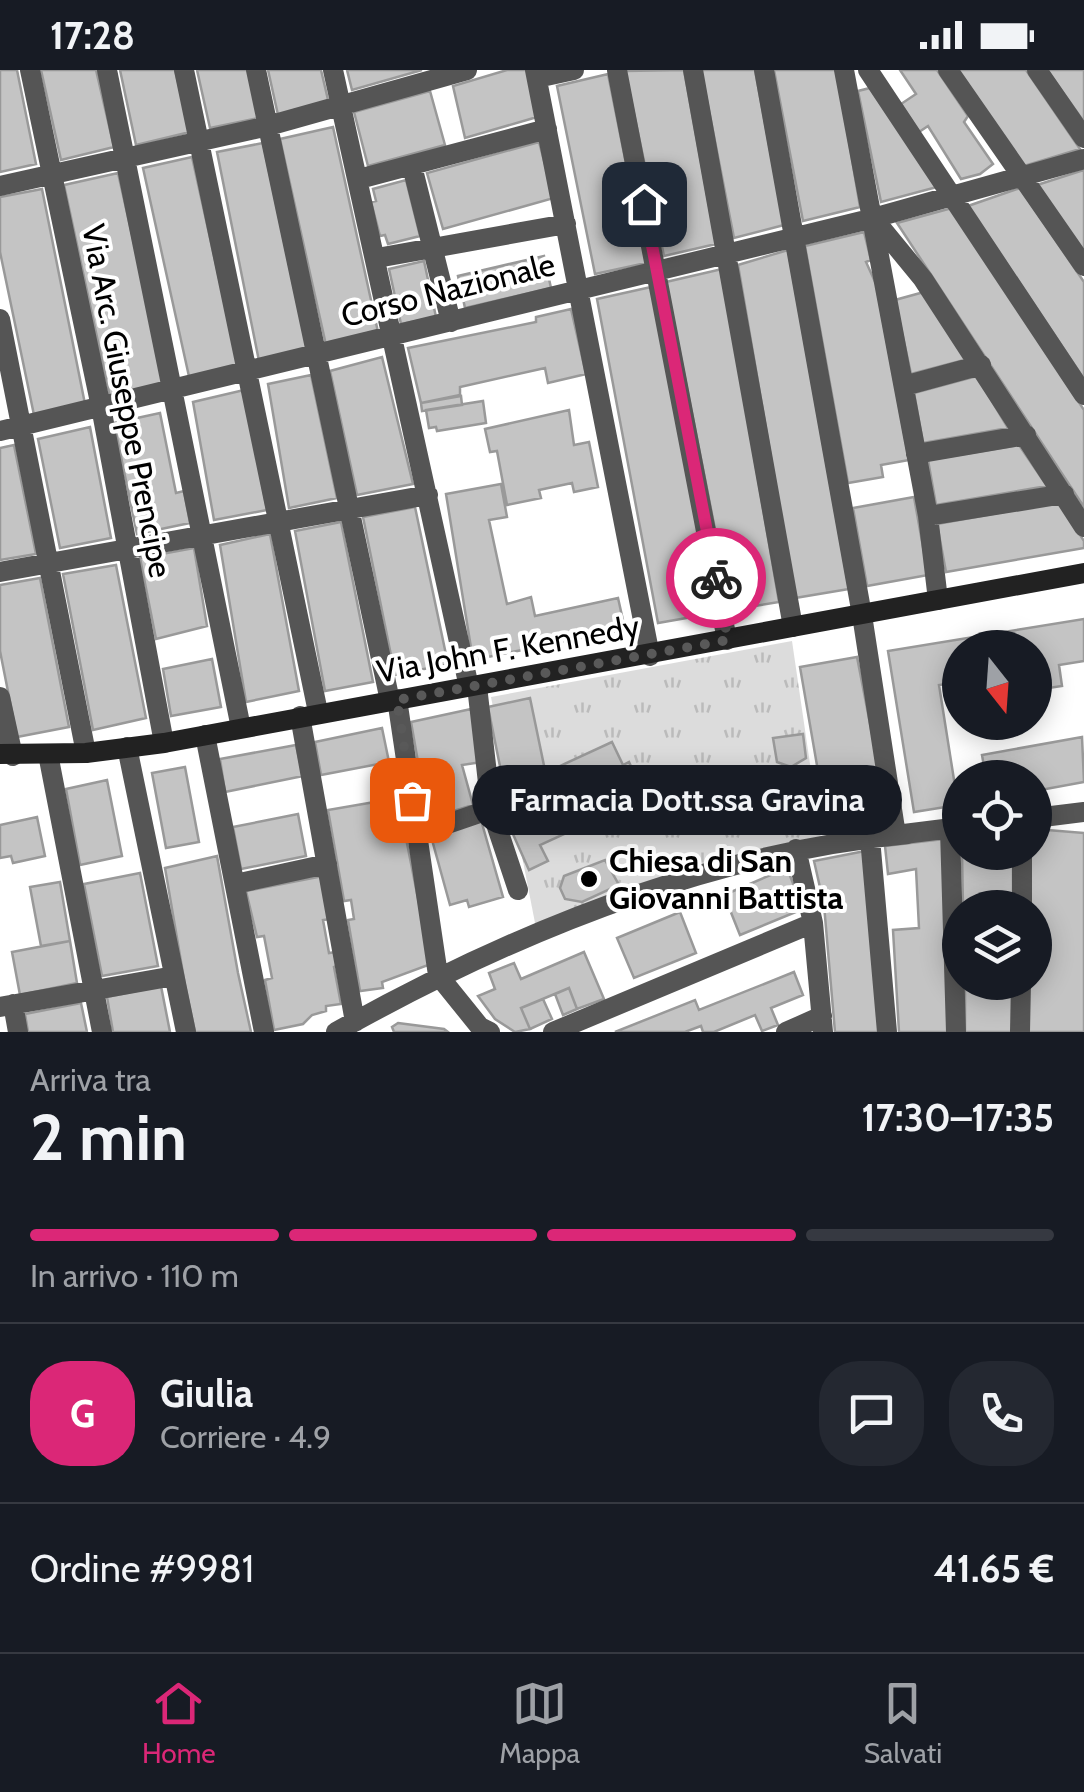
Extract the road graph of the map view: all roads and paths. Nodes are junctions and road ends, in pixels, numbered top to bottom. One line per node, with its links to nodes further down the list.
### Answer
1 (30, 70): 24 (street, Via Arc. Giuseppe Prencipe)
2 (107, 70): 21 (street)
3 (184, 70): 20 (street)
4 (256, 70): 17 (street)
5 (333, 70): 16 (street)
6 (467, 70): 16 (street)
7 (574, 70): 15 (street)
8 (617, 70): 36 (street)
9 (694, 70): 33 (street)
10 (764, 70): 31 (street)
11 (844, 70): 29 (street)
12 (868, 70): 28 (street)
13 (948, 70): 25 (street)
14 (1037, 70): 19 (street)
15 (536, 74): 18 (street)
16 (342, 105): 17 (street); 26 (street)
17 (268, 126): 20 (street); 41 (street)
18 (547, 129): 23 (street); 30 (street)
19 (1084, 138)
20 (199, 140): 21 (street); 43 (street)
21 (126, 158): 24 (street); 45 (street)
22 (1084, 158): 25 (street, Corso Nazionale)
23 (412, 166): 26 (street); 32 (street)
24 (52, 175): 27 (street); 47 (street, Via Arc. Giuseppe Prencipe)
25 (1024, 178): 28 (street, Corso Nazionale); 35 (street)
26 (359, 179): 34 (street)
27 (0, 186)
28 (952, 196): 29 (street, Corso Nazionale); 46 (street)
29 (872, 219): 31 (street, Corso Nazionale); 42 (street); 44 (street)
30 (566, 224): 32 (street); 37 (street)
31 (792, 237): 33 (street, Corso Nazionale); 64 (street)
32 (433, 248): 34 (street); 39 (street)
33 (728, 254): 36 (street, Corso Nazionale); 65 (street)
34 (377, 258): 40 (street)
35 (1084, 266)
36 (658, 271): 37 (street, Corso Nazionale); 66 (street)
37 (577, 290): 39 (street, Corso Nazionale); 67 (street)
38 (0, 319): 48 (street)
39 (451, 322): 40 (street, Corso Nazionale)
40 (394, 336): 41 (street, Corso Nazionale); 53 (street)
41 (319, 353): 43 (street, Corso Nazionale); 54 (street)
42 (980, 365): 44 (street); 50 (street)
43 (248, 372): 45 (street, Corso Nazionale); 56 (street)
44 (904, 386): 51 (street)
45 (176, 390): 47 (street, Corso Nazionale); 58 (street)
46 (1084, 395)
47 (102, 406): 48 (street, Corso Nazionale); 59 (street, Via Arc. Giuseppe Prencipe)
48 (22, 427): 49 (street, Corso Nazionale); 60 (street)
49 (0, 431)
50 (1026, 435): 51 (street); 52 (street)
51 (916, 454): 55 (street)
52 (1064, 494): 55 (street); 57 (street)
53 (428, 495): 54 (street); 68 (street)
54 (349, 510): 56 (street); 70 (street)
55 (928, 516): 63 (street)
56 (280, 521): 58 (street); 71 (street)
57 (1084, 527)
58 (204, 535): 59 (street); 72 (street)
59 (126, 550): 60 (street); 74 (street, Via Arc. Giuseppe Prencipe)
60 (50, 563): 61 (street); 76 (street)
61 (0, 572)
62 (1084, 573): 63 (main road, Via John F. Kennedy)
63 (938, 600): 64 (main road, Via John F. Kennedy)
64 (862, 616): 65 (main road, Via John F. Kennedy); 86 (street)
65 (794, 628): 66 (main road, Via John F. Kennedy)
66 (728, 640): 67 (main road, Via John F. Kennedy)
67 (650, 656): 68 (main road, Via John F. Kennedy)
68 (473, 686): 70 (main road, Via John F. Kennedy); 79 (street)
69 (0, 697): 78 (street)
70 (393, 700): 71 (main road, Via John F. Kennedy); 85 (street)
71 (309, 714): 72 (main road, Via John F. Kennedy); 89 (street)
72 (241, 728): 73 (main road, Via John F. Kennedy)
73 (206, 735): 74 (main road, Via John F. Kennedy); 91 (street)
74 (164, 743): 75 (main road, Via John F. Kennedy)
75 (127, 747): 76 (main road, Via John F. Kennedy); 95 (street)
76 (86, 753): 77 (main road, Via John F. Kennedy)
77 (48, 754): 78 (main road, Via John F. Kennedy); 96 (street)
78 (6, 755)
79 (491, 809): 85 (street); 92 (street)
80 (1084, 812): 81 (street)
81 (1052, 817)
82 (1052, 821): 83 (street)
83 (1084, 822)
84 (942, 830): 86 (street)
85 (418, 834): 94 (street)
86 (896, 835): 87 (street)
87 (870, 838): 88 (street); 108 (street)
88 (796, 849): 93 (street); 94 (street)
89 (327, 864): 91 (street); 100 (street)
90 (957, 870): 109 (street)
91 (235, 884): 104 (street)
92 (518, 890)
93 (813, 923): 99 (street); 106 (street)
94 (438, 975): 100 (street); 105 (street)
95 (174, 976): 96 (street); 103 (street)
96 (94, 990): 98 (street); 102 (street)
97 (1021, 1000): 110 (street)
98 (6, 1006): 101 (street)
99 (823, 1024): 107 (street)
100 (346, 1027)
101 (18, 1032)
102 (102, 1032)
103 (186, 1032)
104 (264, 1032)
105 (490, 1032)
106 (553, 1032)
107 (786, 1032)
108 (887, 1032)
109 (956, 1032)
110 (1020, 1032)

